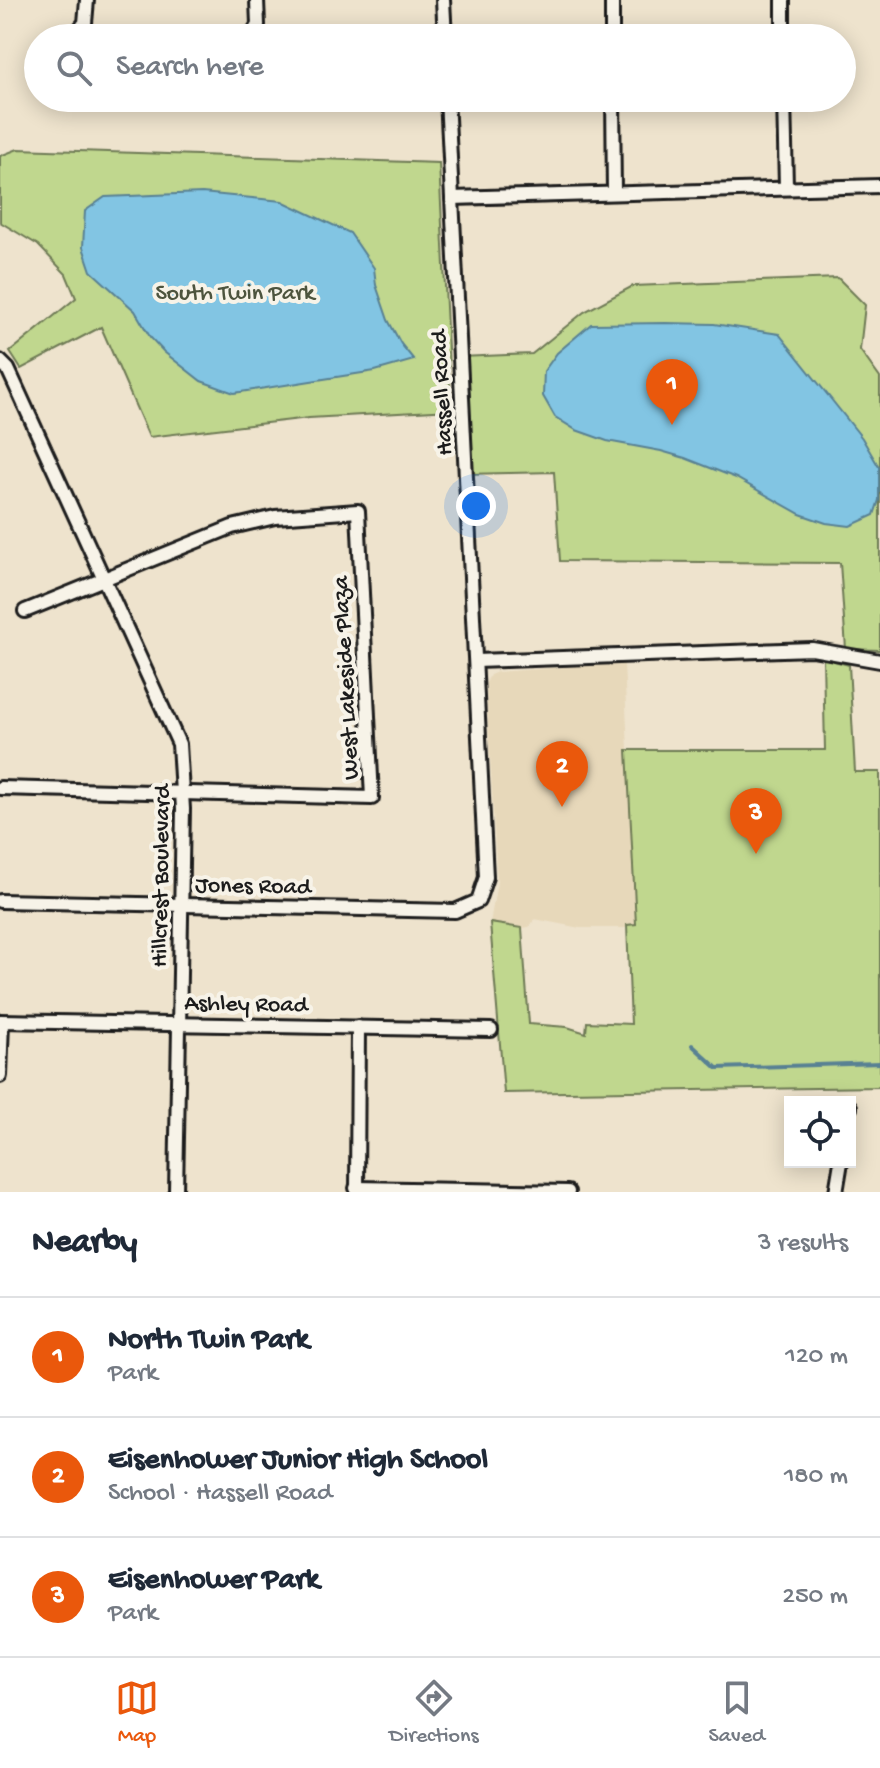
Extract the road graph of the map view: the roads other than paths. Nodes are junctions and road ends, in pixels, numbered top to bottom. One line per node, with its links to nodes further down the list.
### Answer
1 (87, 0): 6 (street)
2 (257, 0): 7 (street)
3 (443, 0): 8 (street)
4 (612, 0): 9 (street)
5 (783, 0): 10 (street)
6 (84, 24)
7 (258, 24)
8 (444, 24)
9 (612, 24)
10 (783, 24)
11 (448, 112): 17 (street, Hassell Road)
12 (613, 112): 16 (street)
13 (784, 112): 15 (street)
14 (880, 186): 15 (street)
15 (786, 187): 16 (street)
16 (614, 192): 17 (street)
17 (452, 198): 21 (street, Hassell Road)
18 (3, 369): 19 (street, Hillcrest Boulevard)
19 (105, 577): 20 (street); 24 (street, Hillcrest Boulevard); 24 (street, West Lakeside Plaza)
20 (25, 611)
21 (476, 661): 22 (street); 25 (street, Hassell Road)
22 (880, 661)
23 (0, 788): 24 (street)
24 (183, 792): 27 (street, Hillcrest Boulevard)
25 (486, 877): 27 (street, Jones Road)
26 (0, 901): 27 (street, Jones Road)
27 (180, 905): 29 (street, Hillcrest Boulevard)
28 (1, 1022): 29 (street, Ashley Road); 32 (street)
29 (179, 1023): 30 (street, Ashley Road); 35 (street, Hillcrest Boulevard)
30 (358, 1027): 31 (street, Ashley Road); 34 (street)
31 (491, 1030)
32 (0, 1076)
33 (840, 1168): 37 (street)
34 (356, 1190): 36 (street)
35 (176, 1192)
36 (568, 1192)
37 (836, 1192)

